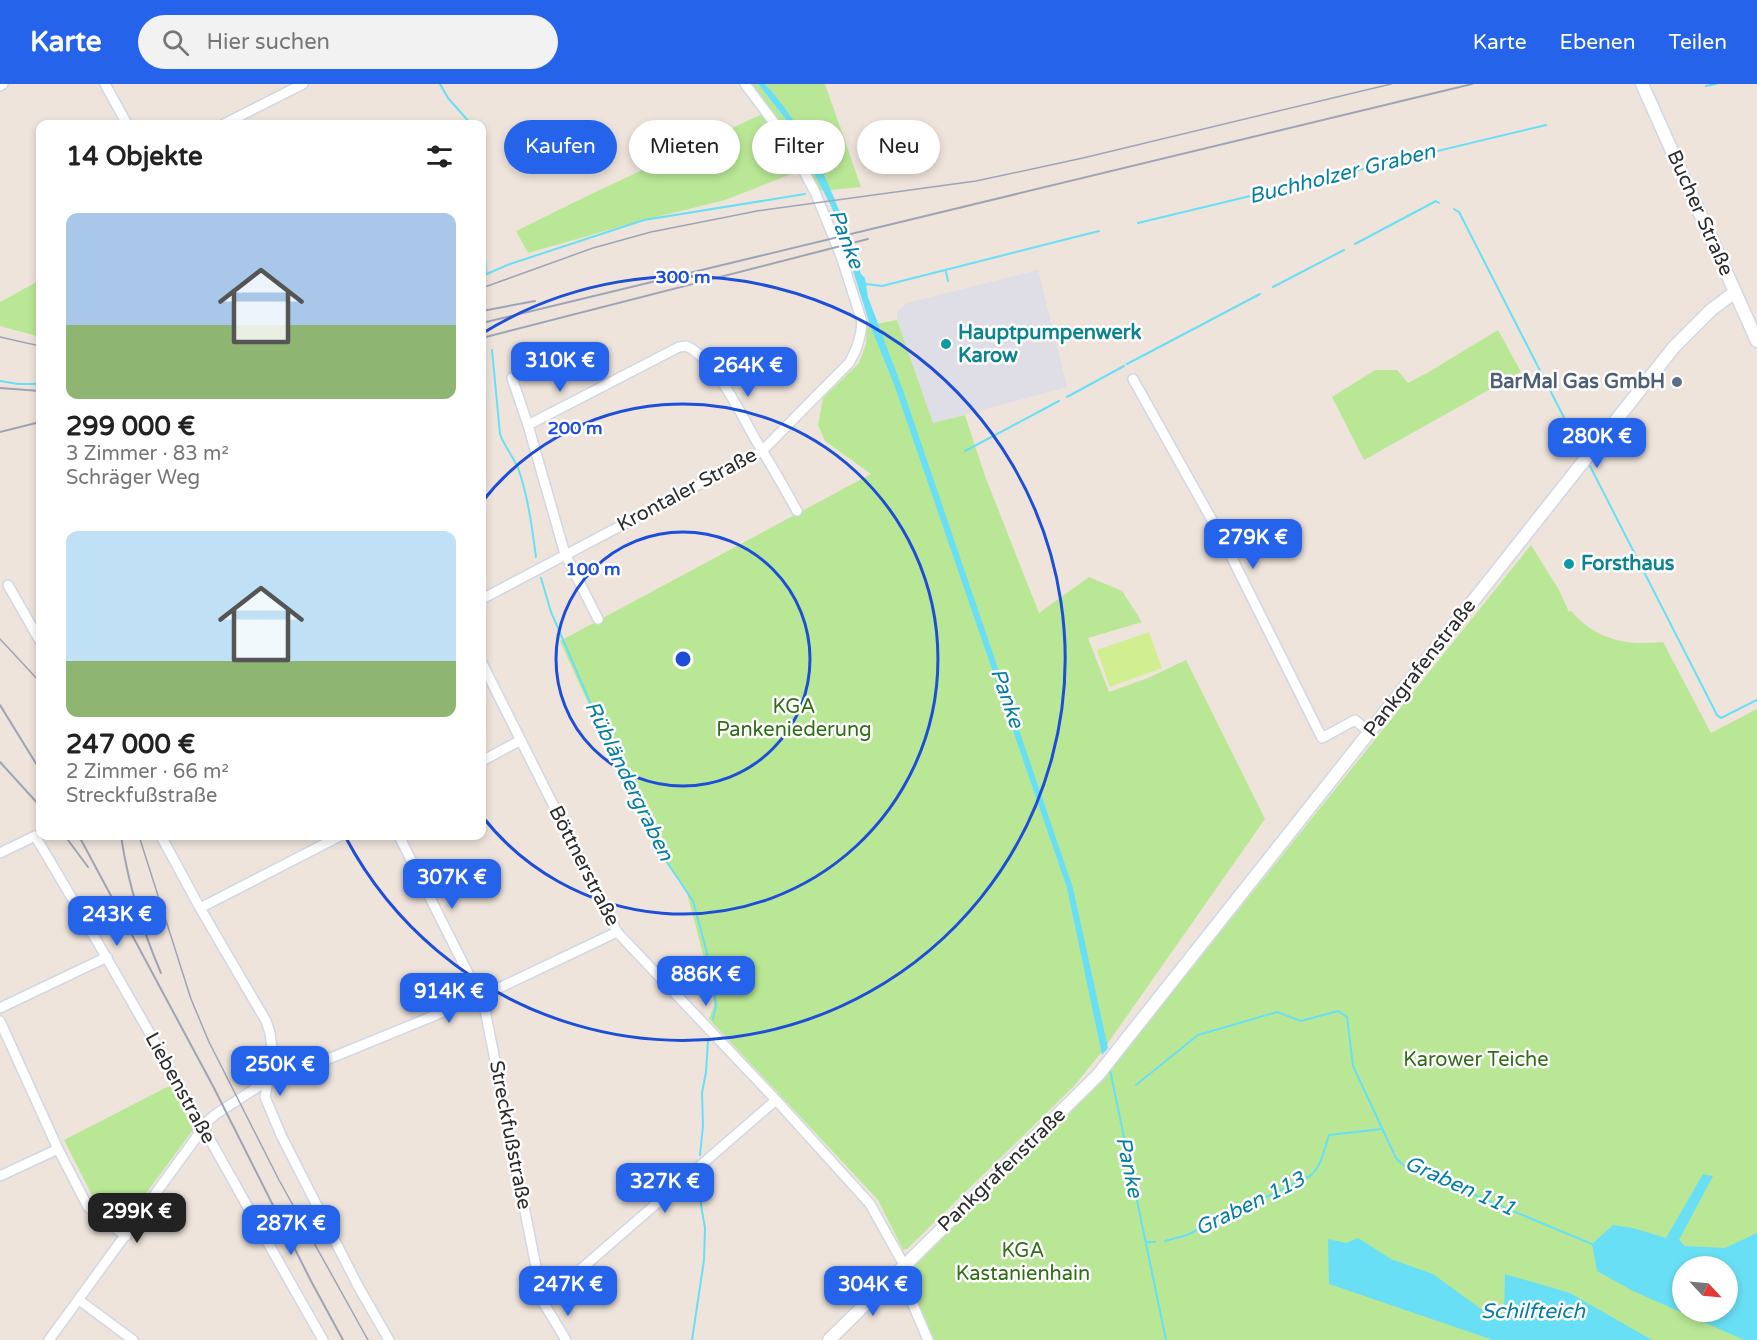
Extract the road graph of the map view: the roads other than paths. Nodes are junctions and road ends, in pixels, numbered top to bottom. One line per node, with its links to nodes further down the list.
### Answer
1 (105, 84): 5 (street)
2 (303, 84): 6 (street)
3 (745, 84): 12 (street, Krontaler Straße)
4 (1642, 84): 7 (main road, Bucher Straße)
5 (125, 120)
6 (232, 120)
7 (1735, 292): 8 (main road, Bucher Straße); 20 (main road, Pankgrafenstraße)
8 (1757, 341)
9 (512, 378): 11 (street)
10 (1133, 379): 20 (street)
11 (528, 425): 12 (street); 14 (street)
12 (763, 450): 13 (street); 14 (street, Krontaler Straße)
13 (796, 511)
14 (565, 554): 16 (street, Krontaler Straße); 17 (street)
15 (8, 585): 18 (street)
16 (486, 596)
17 (598, 619)
18 (36, 634)
19 (486, 671): 21 (street, Böttnerstraße)
20 (1370, 733): 41 (main road, Pankgrafenstraße)
21 (521, 740): 22 (street); 30 (street, Böttnerstraße)
22 (486, 759)
23 (36, 838): 28 (street, Liebenstraße)
24 (37, 840): 31 (street, Liebenstraße)
25 (163, 840): 29 (street)
26 (332, 840): 29 (street)
27 (401, 840): 32 (street, Streckfußstraße)
28 (0, 853)
29 (200, 908): 35 (street)
30 (616, 932): 32 (street); 36 (street, Böttnerstraße)
31 (107, 957): 33 (street); 37 (street, Liebenstraße)
32 (480, 997): 35 (street); 43 (street, Streckfußstraße)
33 (0, 1008)
34 (0, 1022): 38 (street)
35 (267, 1081): 37 (street); 47 (street)
36 (776, 1100): 41 (street, Böttnerstraße); 43 (street)
37 (203, 1131): 40 (street); 46 (street, Liebenstraße)
38 (58, 1149): 39 (street); 40 (street)
39 (0, 1176)
40 (126, 1236): 42 (street)
41 (900, 1269): 49 (main road, Pankgrafenstraße); 50 (street, Böttnerstraße)
42 (79, 1300): 44 (street); 45 (street)
43 (543, 1302): 48 (street, Streckfußstraße)
44 (49, 1340)
45 (133, 1340)
46 (323, 1340)
47 (389, 1340)
48 (566, 1340)
49 (829, 1340)
50 (928, 1340)

